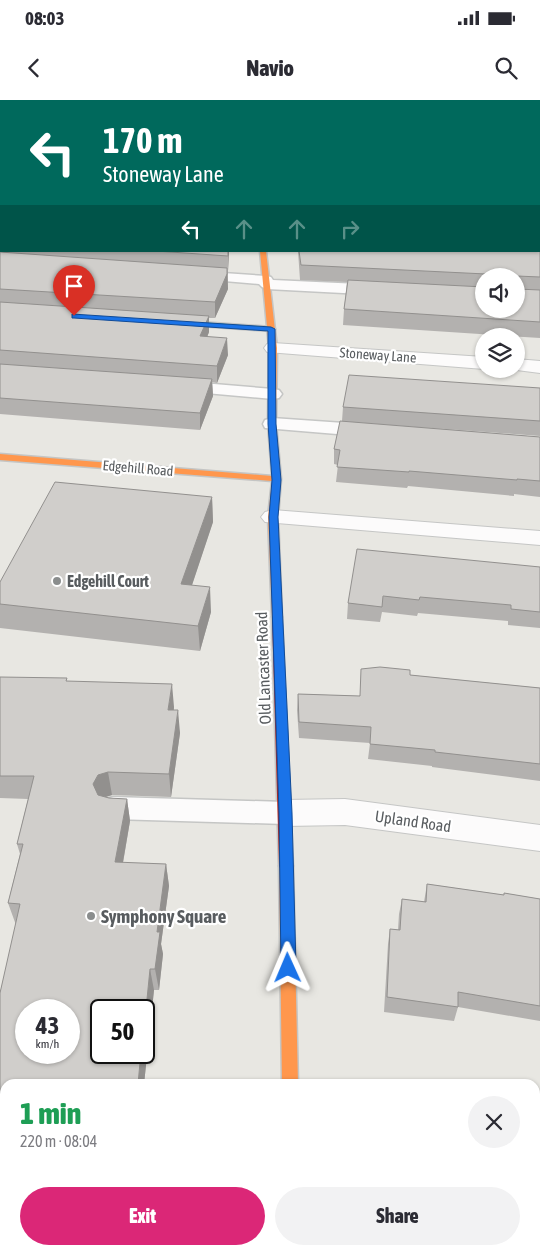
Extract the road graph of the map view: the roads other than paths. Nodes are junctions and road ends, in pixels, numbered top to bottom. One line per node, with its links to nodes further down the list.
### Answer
1 (263, 252): 3 (main road, Old Lancaster Road)
2 (183, 274): 3 (lane)
3 (266, 282): 4 (lane); 6 (main road, Old Lancaster Road)
4 (395, 291)
5 (164, 322): 6 (main road)
6 (271, 329): 7 (main road, Old Lancaster Road)
7 (273, 348): 8 (street, Stoneway Lane); 12 (main road, Old Lancaster Road)
8 (475, 362)
9 (525, 366): 10 (street)
10 (540, 367)
11 (157, 385): 12 (lane)
12 (272, 394): 13 (main road, Old Lancaster Road)
13 (272, 424): 14 (lane); 16 (main road, Old Lancaster Road)
14 (387, 432)
15 (0, 457): 16 (main road, Edgehill Road)
16 (277, 480): 17 (main road, Old Lancaster Road)
17 (274, 517): 18 (street); 20 (main road, Old Lancaster Road)
18 (540, 538)
19 (113, 808): 20 (lane)
20 (285, 813): 21 (street, Upland Road); 22 (main road, Old Lancaster Road)
21 (540, 838)
22 (290, 1079)

